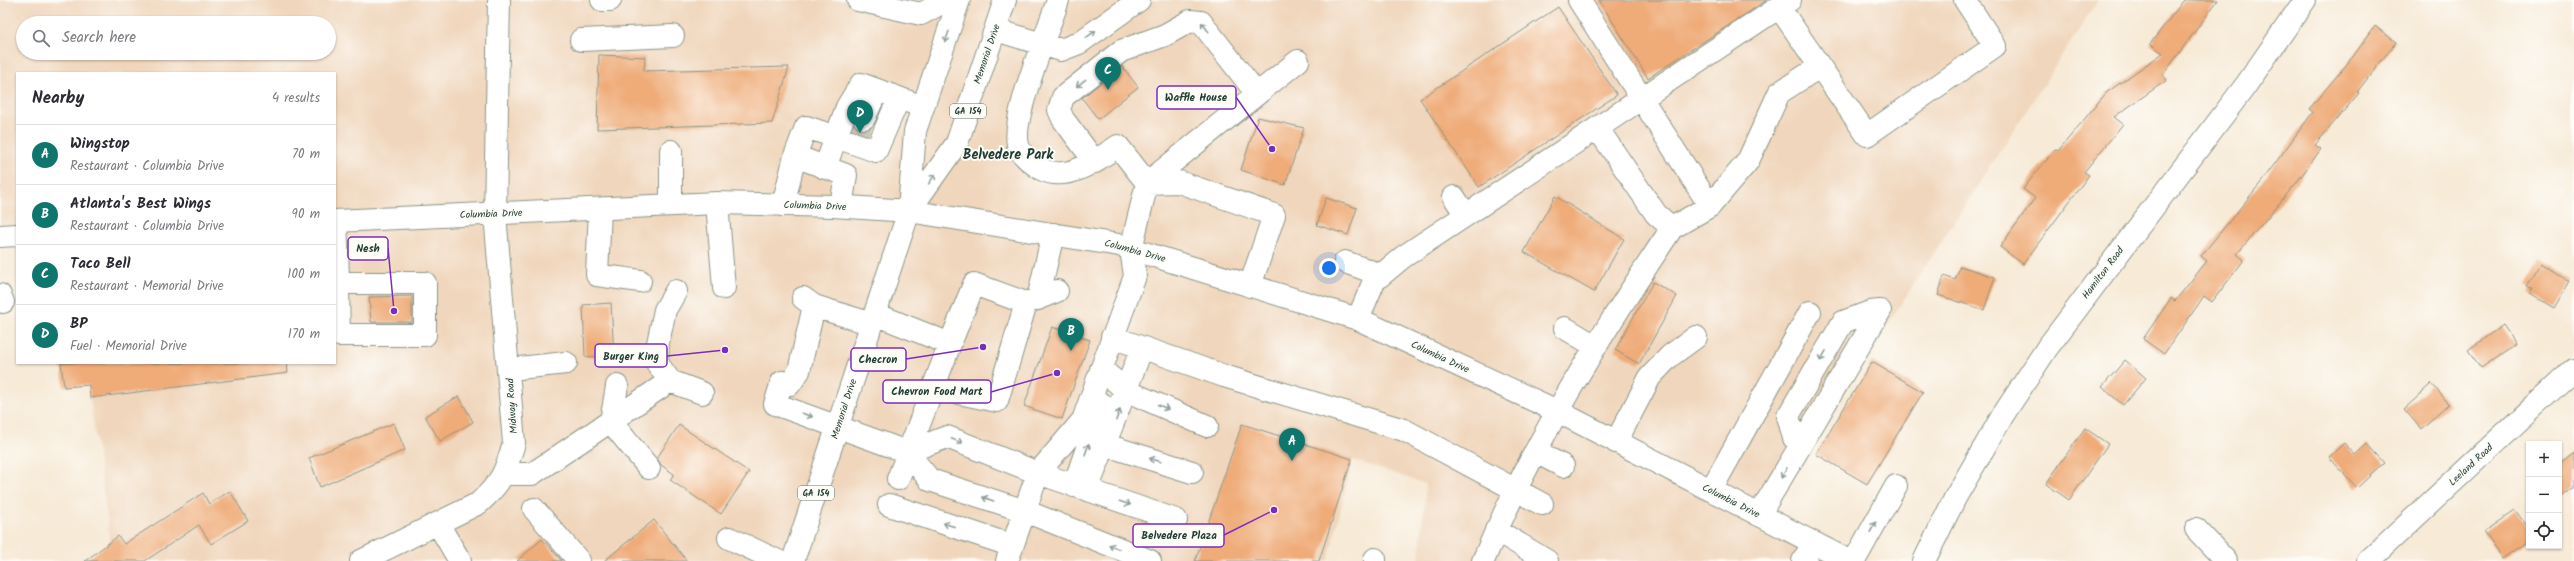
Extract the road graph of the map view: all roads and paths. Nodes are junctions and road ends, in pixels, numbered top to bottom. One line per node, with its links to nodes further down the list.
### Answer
1 (499, 0): 41 (main road, Midway Road)
2 (602, 0): 3 (main road)
3 (610, 0)
4 (858, 0): 5 (main road)
5 (947, 0)
6 (959, 0): 24 (main road, Memorial Drive / GA 154, one-way to 24)
7 (1005, 0): 14 (main road, Memorial Drive / GA 154)
8 (1058, 0): 17 (main road)
9 (1139, 0): 17 (main road, one-way to 9)
10 (1579, 0): 23 (main road)
11 (1965, 0): 19 (main road)
12 (2305, 0): 116 (main road, Hamilton Road)
13 (1784, 4): 19 (main road); 23 (main road)
14 (996, 30): 17 (main road); 40 (main road, Memorial Drive / GA 154, one-way to 14)
15 (673, 36): 16 (main road)
16 (581, 40)
17 (1044, 46): 30 (main road)
18 (1298, 61): 21 (main road)
19 (1820, 67): 38 (main road)
20 (877, 90): 22 (main road); 25 (main road); 27 (main road)
21 (1257, 94): 30 (main road, one-way to 30); 32 (main road)
22 (899, 98): 24 (main road); 27 (main road)
23 (1642, 98): 26 (main road); 38 (main road)
24 (923, 107): 40 (main road, Memorial Drive / GA 154)
25 (864, 118)
26 (1598, 129): 42 (main road); 44 (main road)
27 (849, 139): 29 (main road); 31 (main road)
28 (672, 151): 35 (main road)
29 (795, 156): 31 (main road); 36 (main road)
30 (1094, 162): 32 (main road)
31 (825, 168): 37 (main road)
32 (1147, 183): 48 (main road); 53 (main road)
33 (1454, 197): 42 (main road)
34 (717, 203): 35 (main road, Columbia Drive); 36 (main road, Columbia Drive); 54 (main road)
35 (671, 205): 39 (main road, Columbia Drive)
36 (783, 205): 37 (main road, Columbia Drive)
37 (840, 206): 40 (main road, Columbia Drive)
38 (1710, 206): 44 (main road)
39 (600, 209): 41 (main road, Columbia Drive); 51 (main road)
40 (909, 211): 45 (main road, Columbia Drive); 59 (main road, Memorial Drive / GA 154)
41 (495, 214): 43 (main road, Columbia Drive); 69 (main road, Midway Road)
42 (1466, 215): 50 (main road)
43 (336, 221): 52 (main road)
44 (1672, 228): 65 (main road)
45 (1052, 234): 48 (main road, Columbia Drive); 56 (main road)
46 (16, 235): 47 (main road)
47 (0, 236)
48 (1131, 249): 53 (main road, Columbia Drive); 62 (main road)
49 (1345, 262): 50 (main road)
50 (1381, 275): 60 (main road)
51 (640, 282)
52 (338, 283): 52 (main road)
53 (1250, 286): 60 (main road, Columbia Drive)
54 (724, 288)
55 (676, 291): 71 (main road)
56 (1041, 298): 64 (main road); 73 (main road)
57 (1875, 311): 97 (main road, one-way to 97)
58 (1810, 312): 92 (main road)
59 (874, 319): 64 (main road); 77 (main road, Memorial Drive / GA 154); 77 (main road, one-way to 77)
60 (1358, 319): 75 (main road, Columbia Drive)
61 (1565, 328): 65 (main road)
62 (1112, 337): 66 (main road); 70 (main road)
63 (1696, 337): 79 (main road)
64 (950, 344): 73 (main road)
65 (1595, 346): 75 (main road)
66 (1142, 348): 70 (main road); 91 (main road)
67 (566, 363): 69 (main road)
68 (2574, 369): 118 (main road, Leeland Road)
69 (510, 370): 87 (main road, Midway Road)
70 (1113, 379): 78 (main road, one-way to 78); 80 (main road, one-way to 70); 86 (main road); 90 (main road, one-way to 70)
71 (670, 381): 74 (main road); 76 (main road)
72 (617, 386): 76 (main road)
73 (935, 388): 81 (main road)
74 (702, 393)
75 (1557, 412): 79 (main road, Columbia Drive); 82 (main road)
76 (612, 422): 84 (main road); 87 (main road)
77 (838, 425): 81 (main road); 110 (main road, Memorial Drive / GA 154)
78 (1207, 426)
79 (1616, 442): 92 (main road, Columbia Drive)
80 (1106, 445): 85 (main road, one-way to 80); 90 (main road)
81 (907, 452): 86 (main road, one-way to 86); 88 (main road); 96 (main road, one-way to 81)
82 (1536, 452): 83 (main road); 91 (main road)
83 (1563, 466)
84 (649, 468)
85 (1192, 472)
86 (1038, 473): 90 (main road); 96 (main road)
87 (505, 474): 99 (main road, Midway Road)
88 (898, 479)
89 (1896, 486): 115 (main road, one-way to 89)
90 (1081, 488): 98 (main road, one-way to 98)
91 (1516, 490): 93 (main road); 101 (main road)
92 (1711, 490): 97 (main road, Columbia Drive)
93 (1542, 504)
94 (890, 505): 105 (main road, one-way to 94)
95 (534, 509): 108 (main road)
96 (1025, 512): 105 (main road); 111 (main road, one-way to 96)
97 (1759, 515): 103 (main road, Columbia Drive)
98 (1176, 520)
99 (438, 524): 104 (main road, Midway Road); 107 (main road)
100 (2196, 529): 117 (main road)
101 (1496, 530): 112 (main road); 113 (main road)
102 (729, 538): 109 (main road)
103 (1808, 552): 114 (main road, Columbia Drive)
104 (390, 555): 106 (main road, Midway Road)
105 (1012, 557)
106 (361, 561)
107 (460, 561)
108 (579, 561)
109 (778, 561)
110 (793, 561)
111 (1150, 561)
112 (1483, 561)
113 (1546, 561)
114 (1849, 561)
115 (1854, 561)
116 (1924, 561)
117 (2226, 561)
118 (2368, 561)

